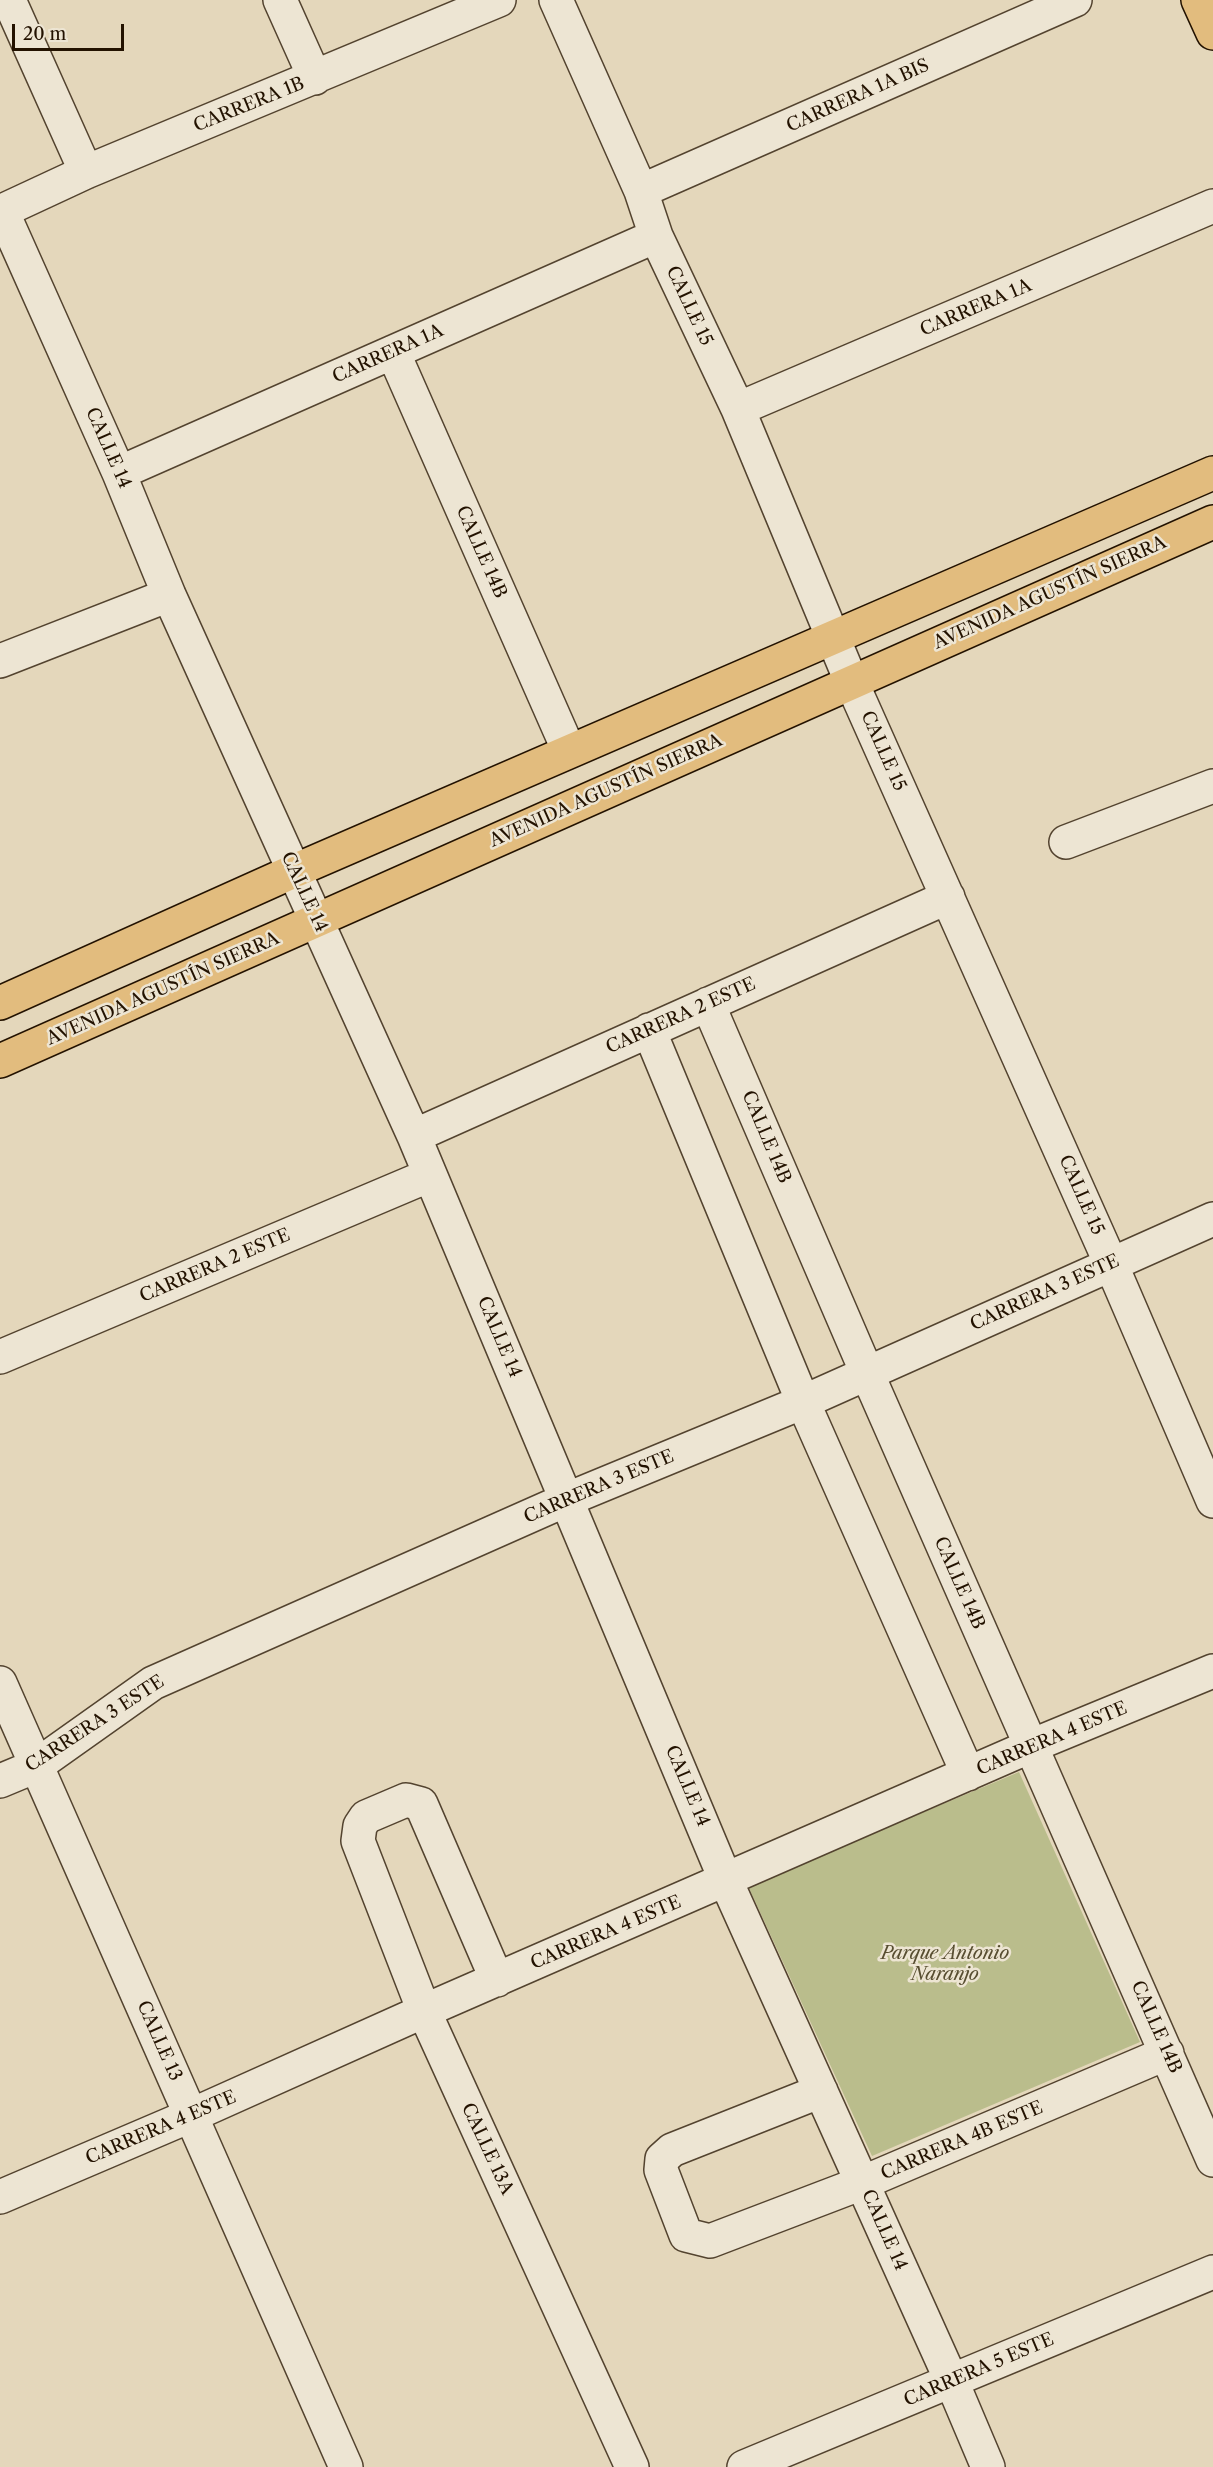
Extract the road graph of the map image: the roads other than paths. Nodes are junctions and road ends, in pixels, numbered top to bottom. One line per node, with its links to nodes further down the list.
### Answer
1 (9, 0): 9 (street)
2 (280, 0): 8 (street)
3 (499, 0): 8 (street, CARRERA 1B)
4 (556, 0): 10 (street, CALLE 15)
5 (1075, 0): 10 (street, CARRERA 1A BIS)
6 (1198, 0): 7 (main road)
7 (1213, 33)
8 (315, 78): 9 (street, CARRERA 1B)
9 (86, 172): 12 (street, CARRERA 1B)
10 (641, 192): 13 (street, CALLE 15)
11 (1213, 206): 15 (street, CARRERA 1A)
12 (1, 212): 16 (street, CALLE 14)
13 (656, 236): 14 (street, CARRERA 1A); 15 (street, CALLE 15)
14 (393, 352): 16 (street, CARRERA 1A); 23 (street, CALLE 14B)
15 (738, 409): 20 (street, CALLE 15)
16 (119, 473): 19 (street, CALLE 14)
17 (1213, 473): 20 (main road)
18 (1213, 522): 22 (main road, AVENIDA AGUSTÍN SIERRA)
19 (169, 595): 21 (street); 26 (street, CALLE 14)
20 (832, 636): 22 (street, CALLE 15); 23 (main road)
21 (0, 661)
22 (851, 681): 27 (street, CALLE 15); 28 (main road, AVENIDA AGUSTÍN SIERRA)
23 (569, 751): 26 (main road)
24 (1213, 786): 25 (street)
25 (1066, 842)
26 (294, 871): 28 (street, CALLE 14); 29 (main road)
27 (948, 897): 30 (street, CARRERA 2 ESTE); 36 (street, CALLE 15)
28 (317, 921): 32 (main road, AVENIDA AGUSTÍN SIERRA); 33 (street, CALLE 14)
29 (0, 1003)
30 (708, 1004): 31 (street, CARRERA 2 ESTE); 38 (street, CALLE 14B)
31 (649, 1030): 33 (street, CARRERA 2 ESTE); 39 (street)
32 (0, 1061)
33 (414, 1136): 34 (street, CALLE 14)
34 (430, 1175): 37 (street, CARRERA 2 ESTE); 40 (street, CALLE 14)
35 (1213, 1219): 36 (street, CARRERA 3 ESTE)
36 (1111, 1264): 38 (street, CARRERA 3 ESTE); 41 (street, CALLE 15)
37 (0, 1357)
38 (867, 1373): 39 (street, CARRERA 3 ESTE); 44 (street, CALLE 14B)
39 (803, 1402): 40 (street, CARRERA 3 ESTE); 46 (street)
40 (568, 1499): 45 (street, CARRERA 3 ESTE); 48 (street, CALLE 14)
41 (1213, 1502)
42 (1213, 1671): 44 (street, CARRERA 4 ESTE)
43 (0, 1683): 45 (street, CALLE 13)
44 (1031, 1746): 46 (street, CARRERA 4 ESTE); 51 (street, CALLE 14B)
45 (36, 1766): 47 (street, CARRERA 3 ESTE); 53 (street, CALLE 13)
46 (968, 1774): 48 (street, CARRERA 4 ESTE)
47 (0, 1781)
48 (726, 1881): 49 (street, CARRERA 4 ESTE); 52 (street, CALLE 14)
49 (497, 1980): 50 (street, CARRERA 4 ESTE); 50 (street, CALLE 13A)
50 (424, 2011): 53 (street, CARRERA 4 ESTE); 60 (street, CALLE 13A)
51 (1167, 2053): 54 (street, CALLE 14B); 55 (street, CARRERA 4B ESTE)
52 (821, 2091): 55 (street, CALLE 14); 55 (street, CARRERA 4B ESTE)
53 (192, 2115): 56 (street, CARRERA 4 ESTE); 59 (street, CALLE 13)
54 (1213, 2160)
55 (862, 2183): 58 (street, CALLE 14)
56 (0, 2197)
57 (1213, 2272): 58 (street, CARRERA 5 ESTE)
58 (952, 2382): 61 (street, CARRERA 5 ESTE); 62 (street, CALLE 14)
59 (346, 2467)
60 (632, 2467)
61 (744, 2467)
62 (988, 2467)

